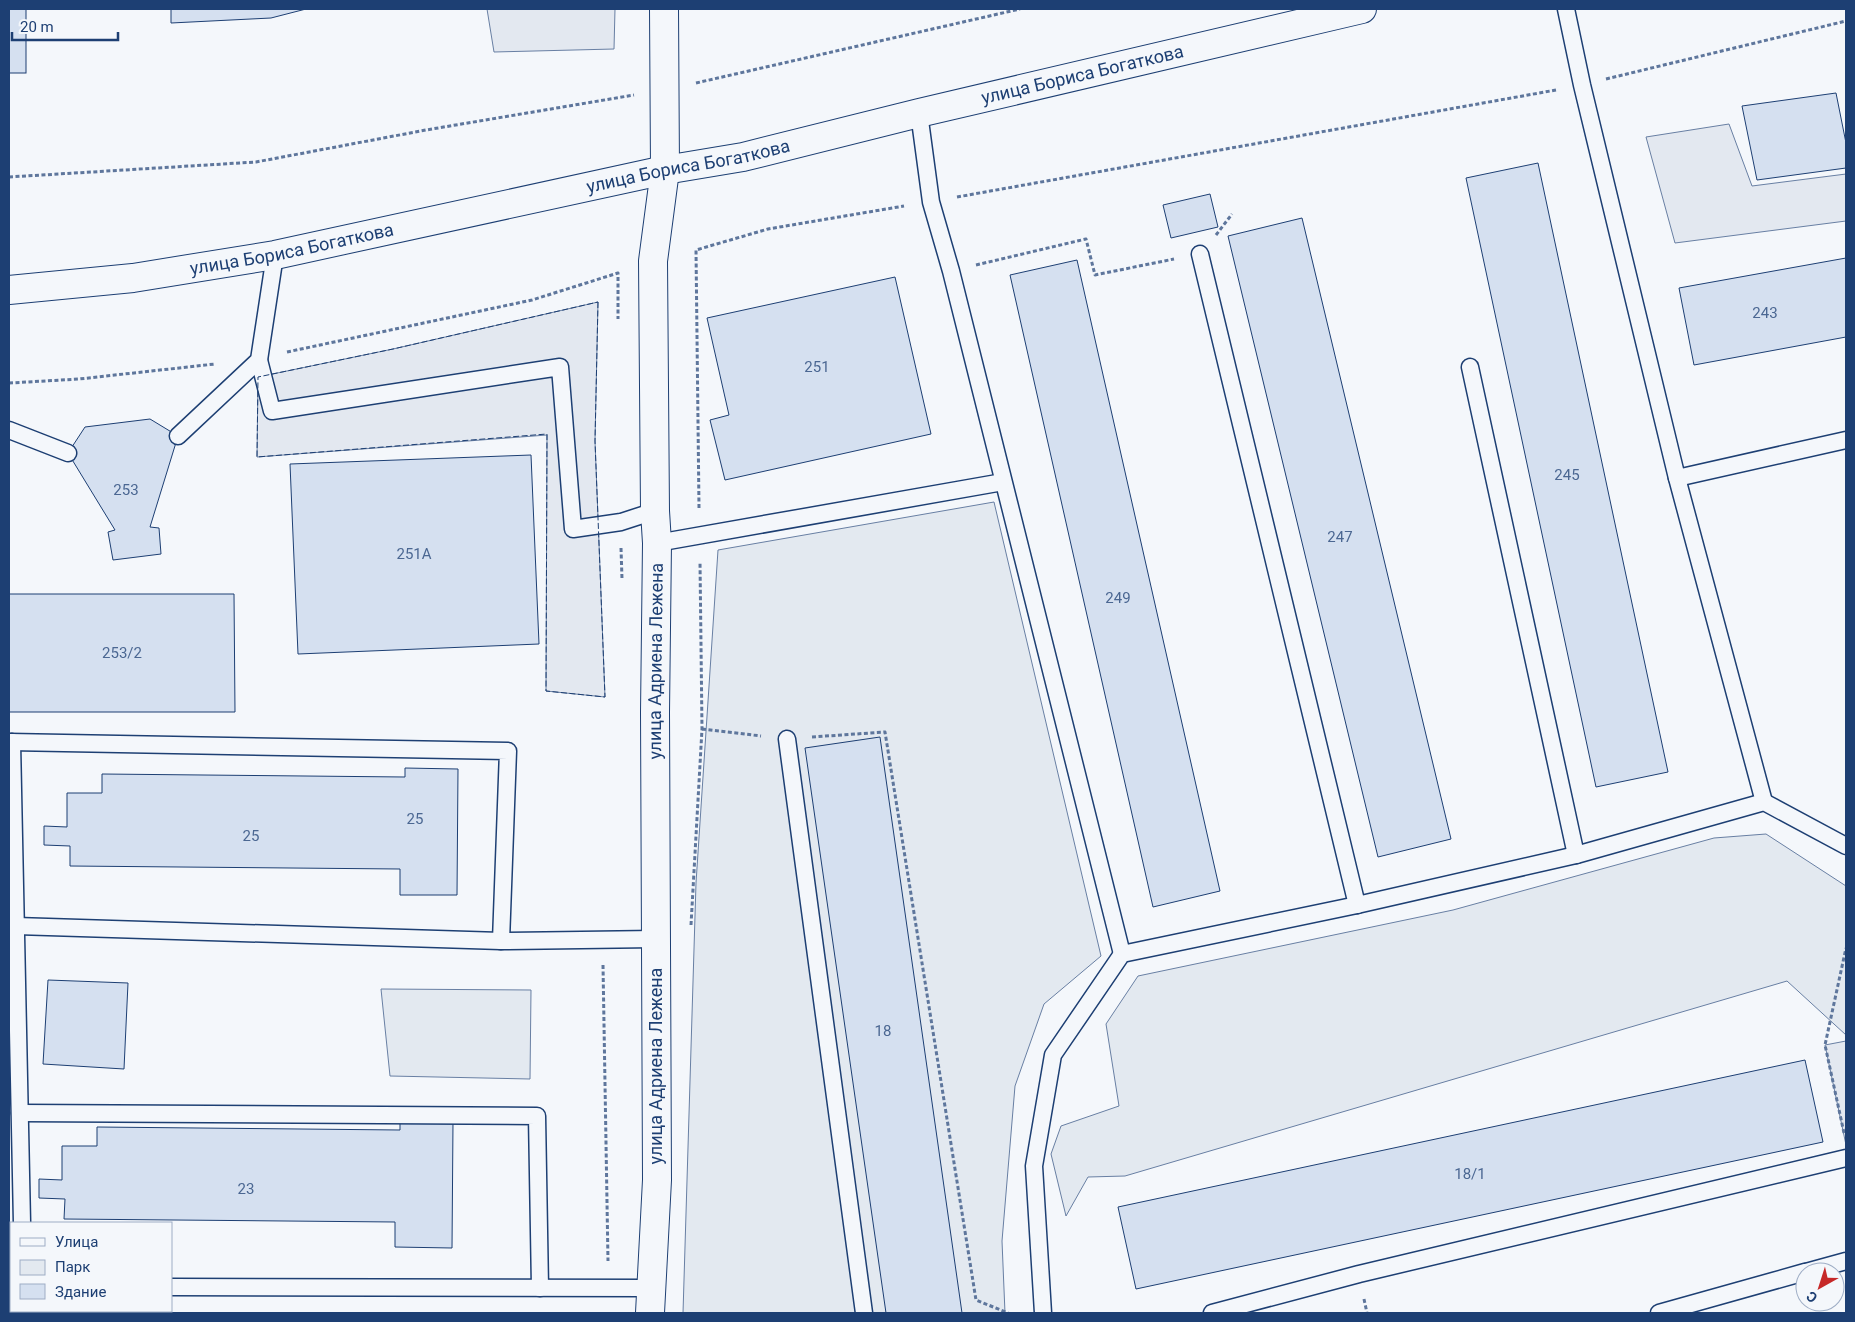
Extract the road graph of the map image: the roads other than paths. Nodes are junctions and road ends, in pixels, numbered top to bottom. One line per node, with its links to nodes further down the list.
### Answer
1 (664, 9): 5 (main road, улица Адриена Лежена)
2 (1362, 9): 4 (main road, улица Бориса Богаткова)
3 (1566, 9): 15 (lane)
4 (920, 113): 5 (main road, улица Бориса Богаткова); 16 (lane)
5 (665, 170): 7 (main road, улица Бориса Богаткова); 17 (main road, улица Адриена Лежена)
6 (1200, 254): 24 (lane)
7 (275, 255): 8 (main road, улица Бориса Богаткова); 9 (lane)
8 (9, 290)
9 (259, 360): 12 (lane); 17 (lane)
10 (1470, 368): 23 (lane)
11 (9, 430): 14 (lane)
12 (178, 436)
13 (1846, 440): 15 (lane)
14 (68, 453)
15 (1677, 478): 21 (lane)
16 (1003, 482): 18 (lane); 28 (lane)
17 (655, 511): 18 (main road, улица Адриена Лежена)
18 (657, 543): 26 (main road, улица Адриена Лежена)
19 (788, 739): 36 (lane)
20 (11, 742): 25 (lane); 27 (lane)
21 (1764, 802): 22 (lane); 23 (lane)
22 (1846, 846)
23 (1576, 856): 24 (lane)
24 (1357, 905): 28 (lane)
25 (16, 926): 27 (lane); 29 (lane)
26 (655, 939): 27 (lane); 35 (main road, улица Адриена Лежена)
27 (501, 941)
28 (1122, 954): 37 (lane)
29 (20, 1113): 31 (lane); 34 (lane)
30 (1846, 1158): 38 (lane)
31 (22, 1222)
32 (1795, 1275): 39 (lane)
33 (172, 1287): 34 (lane)
34 (540, 1288): 35 (lane)
35 (651, 1301)
36 (864, 1313)
37 (1043, 1313)
38 (1212, 1313)
39 (1659, 1313)

